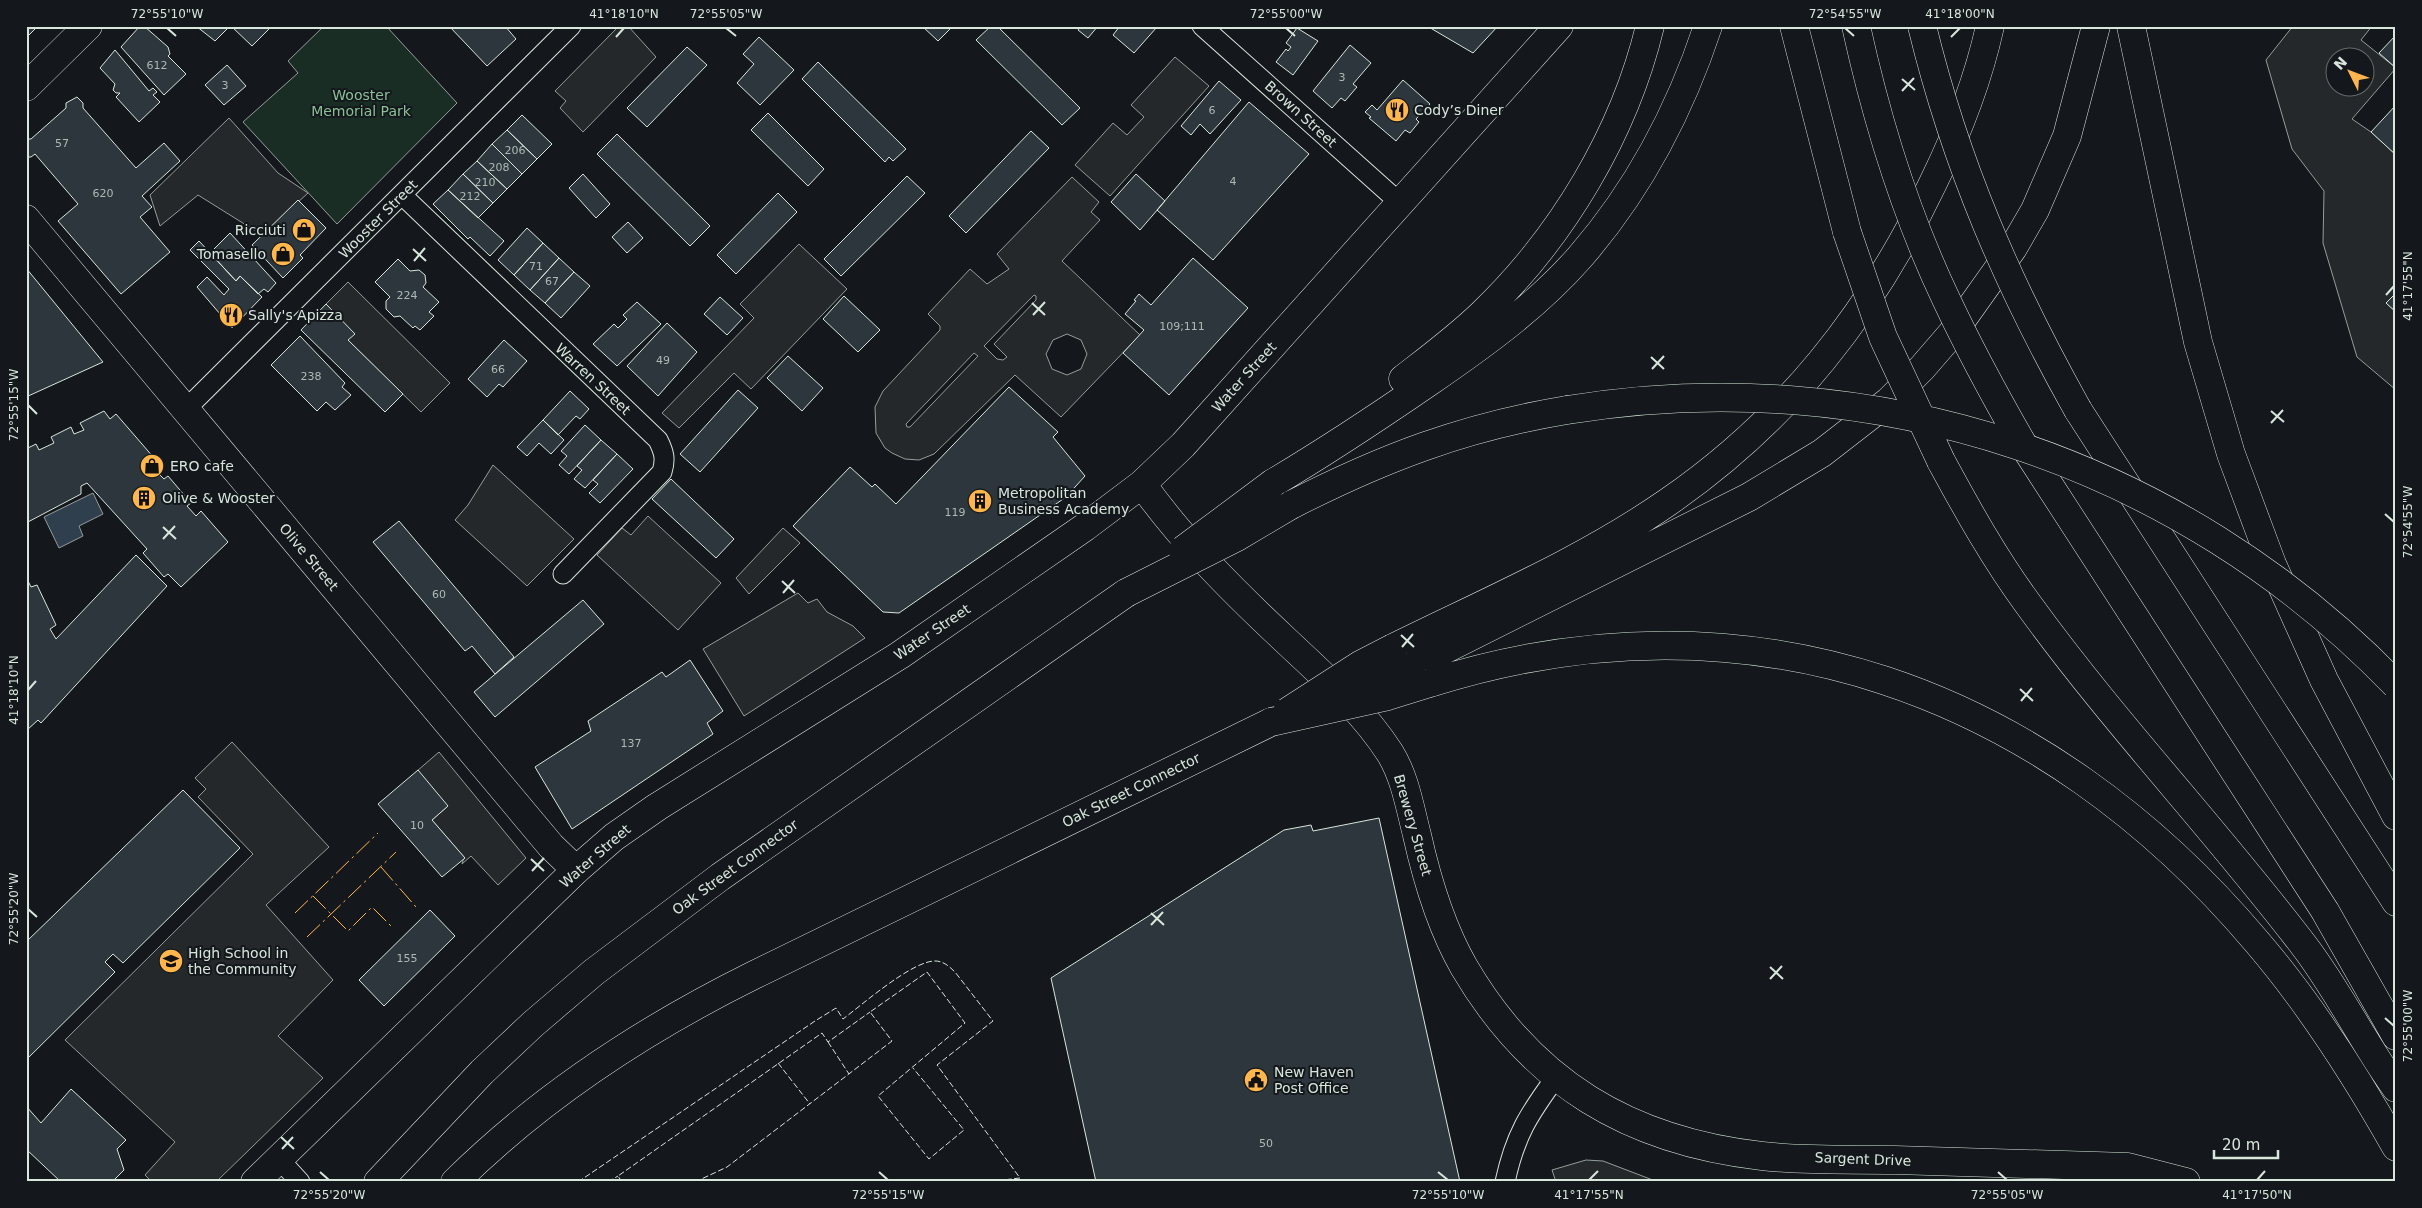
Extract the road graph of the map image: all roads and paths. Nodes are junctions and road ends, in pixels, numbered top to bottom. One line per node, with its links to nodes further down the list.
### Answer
1 (88, 26): 13 (main road)
2 (571, 26): 14 (street, Wooster Street)
3 (1202, 26): 15 (street, Brown Street)
4 (1559, 26): 15 (main road, Water Street)
5 (1650, 26): 18 (main road)
6 (1708, 26): 18 (main road)
7 (1794, 26): 30 (main road, bridge)
8 (1856, 26): 28 (main road, bridge)
9 (1922, 26): 27 (main road, bridge)
10 (1990, 26): 22 (main road)
11 (2096, 26): 22 (main road)
12 (2131, 26): 25 (main road)
13 (26, 87)
14 (402, 195): 17 (street, Wooster Street); 20 (street, Warren Street)
15 (1400, 203): 19 (main road, Water Street)
16 (26, 219): 17 (main road, Olive Street)
17 (185, 410): 26 (main road, Olive Street)
18 (1273, 482): 21 (main road, bridge)
19 (1142, 484): 26 (main road, Water Street); 29 (main road, Brewery Street)
20 (563, 574)
21 (1126, 593): 23 (main road, bridge); 33 (main road, Oak Street Connector)
22 (1411, 665): 24 (main road, bridge); 24 (main road, bridge); 31 (main road)
23 (2396, 685)
24 (1271, 722): 36 (main road, Oak Street Connector)
25 (2396, 816)
26 (576, 870): 32 (main road, Water Street)
27 (2396, 902)
28 (2396, 1036)
29 (1556, 1077): 37 (street); 38 (main road, Sargent Drive)
30 (2396, 1088)
31 (2396, 1147)
32 (279, 1159): 34 (main road, Water Street); 35 (street)
33 (381, 1178)
34 (255, 1182)
35 (300, 1182)
36 (455, 1182)
37 (1505, 1182)
38 (2186, 1182)

